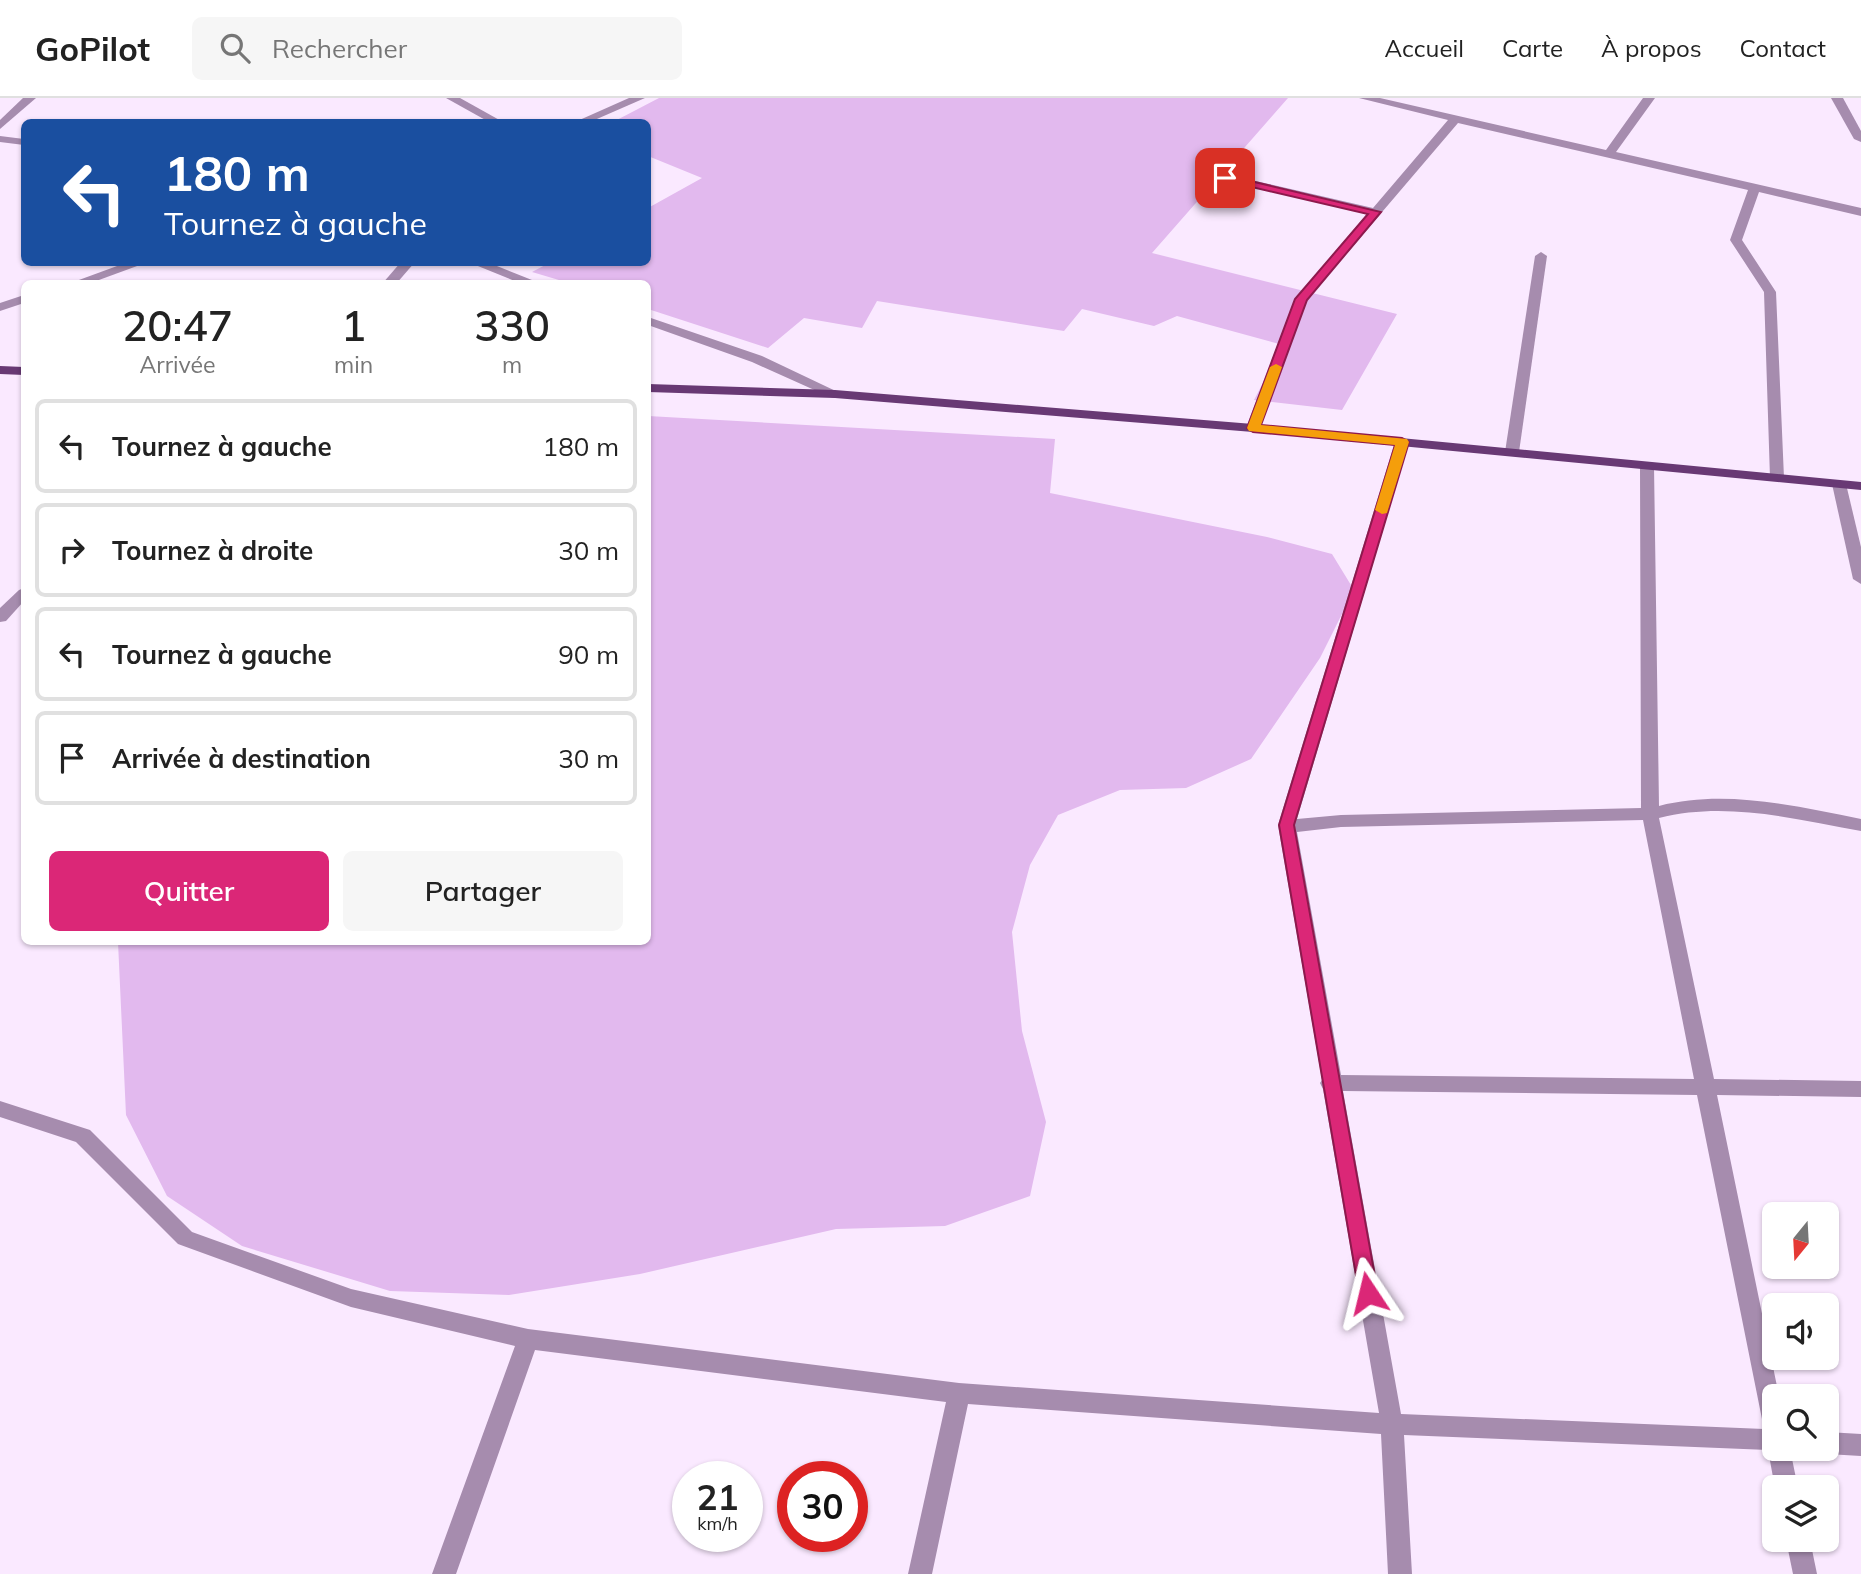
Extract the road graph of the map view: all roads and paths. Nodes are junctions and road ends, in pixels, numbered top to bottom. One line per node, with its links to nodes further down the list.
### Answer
1 (30, 98): 11 (street)
2 (452, 98): 8 (street)
3 (639, 98): 9 (street)
4 (1365, 98): 7 (street)
5 (1649, 98): 15 (street)
6 (1837, 98): 13 (street)
7 (1392, 101): 10 (street)
8 (491, 119)
9 (588, 119)
10 (1455, 119): 15 (street); 18 (street)
11 (0, 126)
12 (0, 139): 14 (street)
13 (1860, 139)
14 (21, 142)
15 (1609, 154): 17 (street)
16 (1225, 178): 18 (street)
17 (1755, 187): 19 (street); 38 (street)
18 (1375, 212): 34 (street)
19 (1861, 212)
20 (1541, 256): 36 (street)
21 (130, 266): 24 (street)
22 (405, 266): 25 (street)
23 (485, 266): 26 (street)
24 (86, 280)
25 (392, 280)
26 (525, 280)
27 (21, 300): 28 (street)
28 (0, 307)
29 (651, 322): 33 (street)
30 (0, 370): 31 (main road)
31 (21, 371)
32 (651, 388): 33 (main road)
33 (835, 394): 34 (main road)
34 (1253, 428): 35 (main road)
35 (1402, 442): 36 (main road); 45 (street)
36 (1511, 452): 37 (main road)
37 (1647, 466): 38 (main road); 44 (street)
38 (1777, 478): 39 (main road)
39 (1839, 484): 40 (main road); 41 (street)
40 (1861, 486)
41 (1861, 579)
42 (21, 596): 43 (street)
43 (0, 617)
44 (1650, 814): 45 (street); 46 (street); 48 (street)
45 (1286, 825): 47 (street)
46 (1861, 825)
47 (1330, 1083): 48 (street); 54 (street)
48 (1706, 1087): 49 (street); 52 (street)
49 (1861, 1089)
50 (0, 1109): 51 (street)
51 (528, 1339): 53 (street); 59 (street)
52 (1766, 1384)
53 (958, 1393): 54 (street); 60 (street)
54 (1392, 1424): 55 (street); 61 (street)
55 (1762, 1439)
56 (1839, 1444): 57 (street)
57 (1861, 1445)
58 (1800, 1552): 62 (street)
59 (444, 1574)
60 (920, 1574)
61 (1400, 1574)
62 (1805, 1574)

